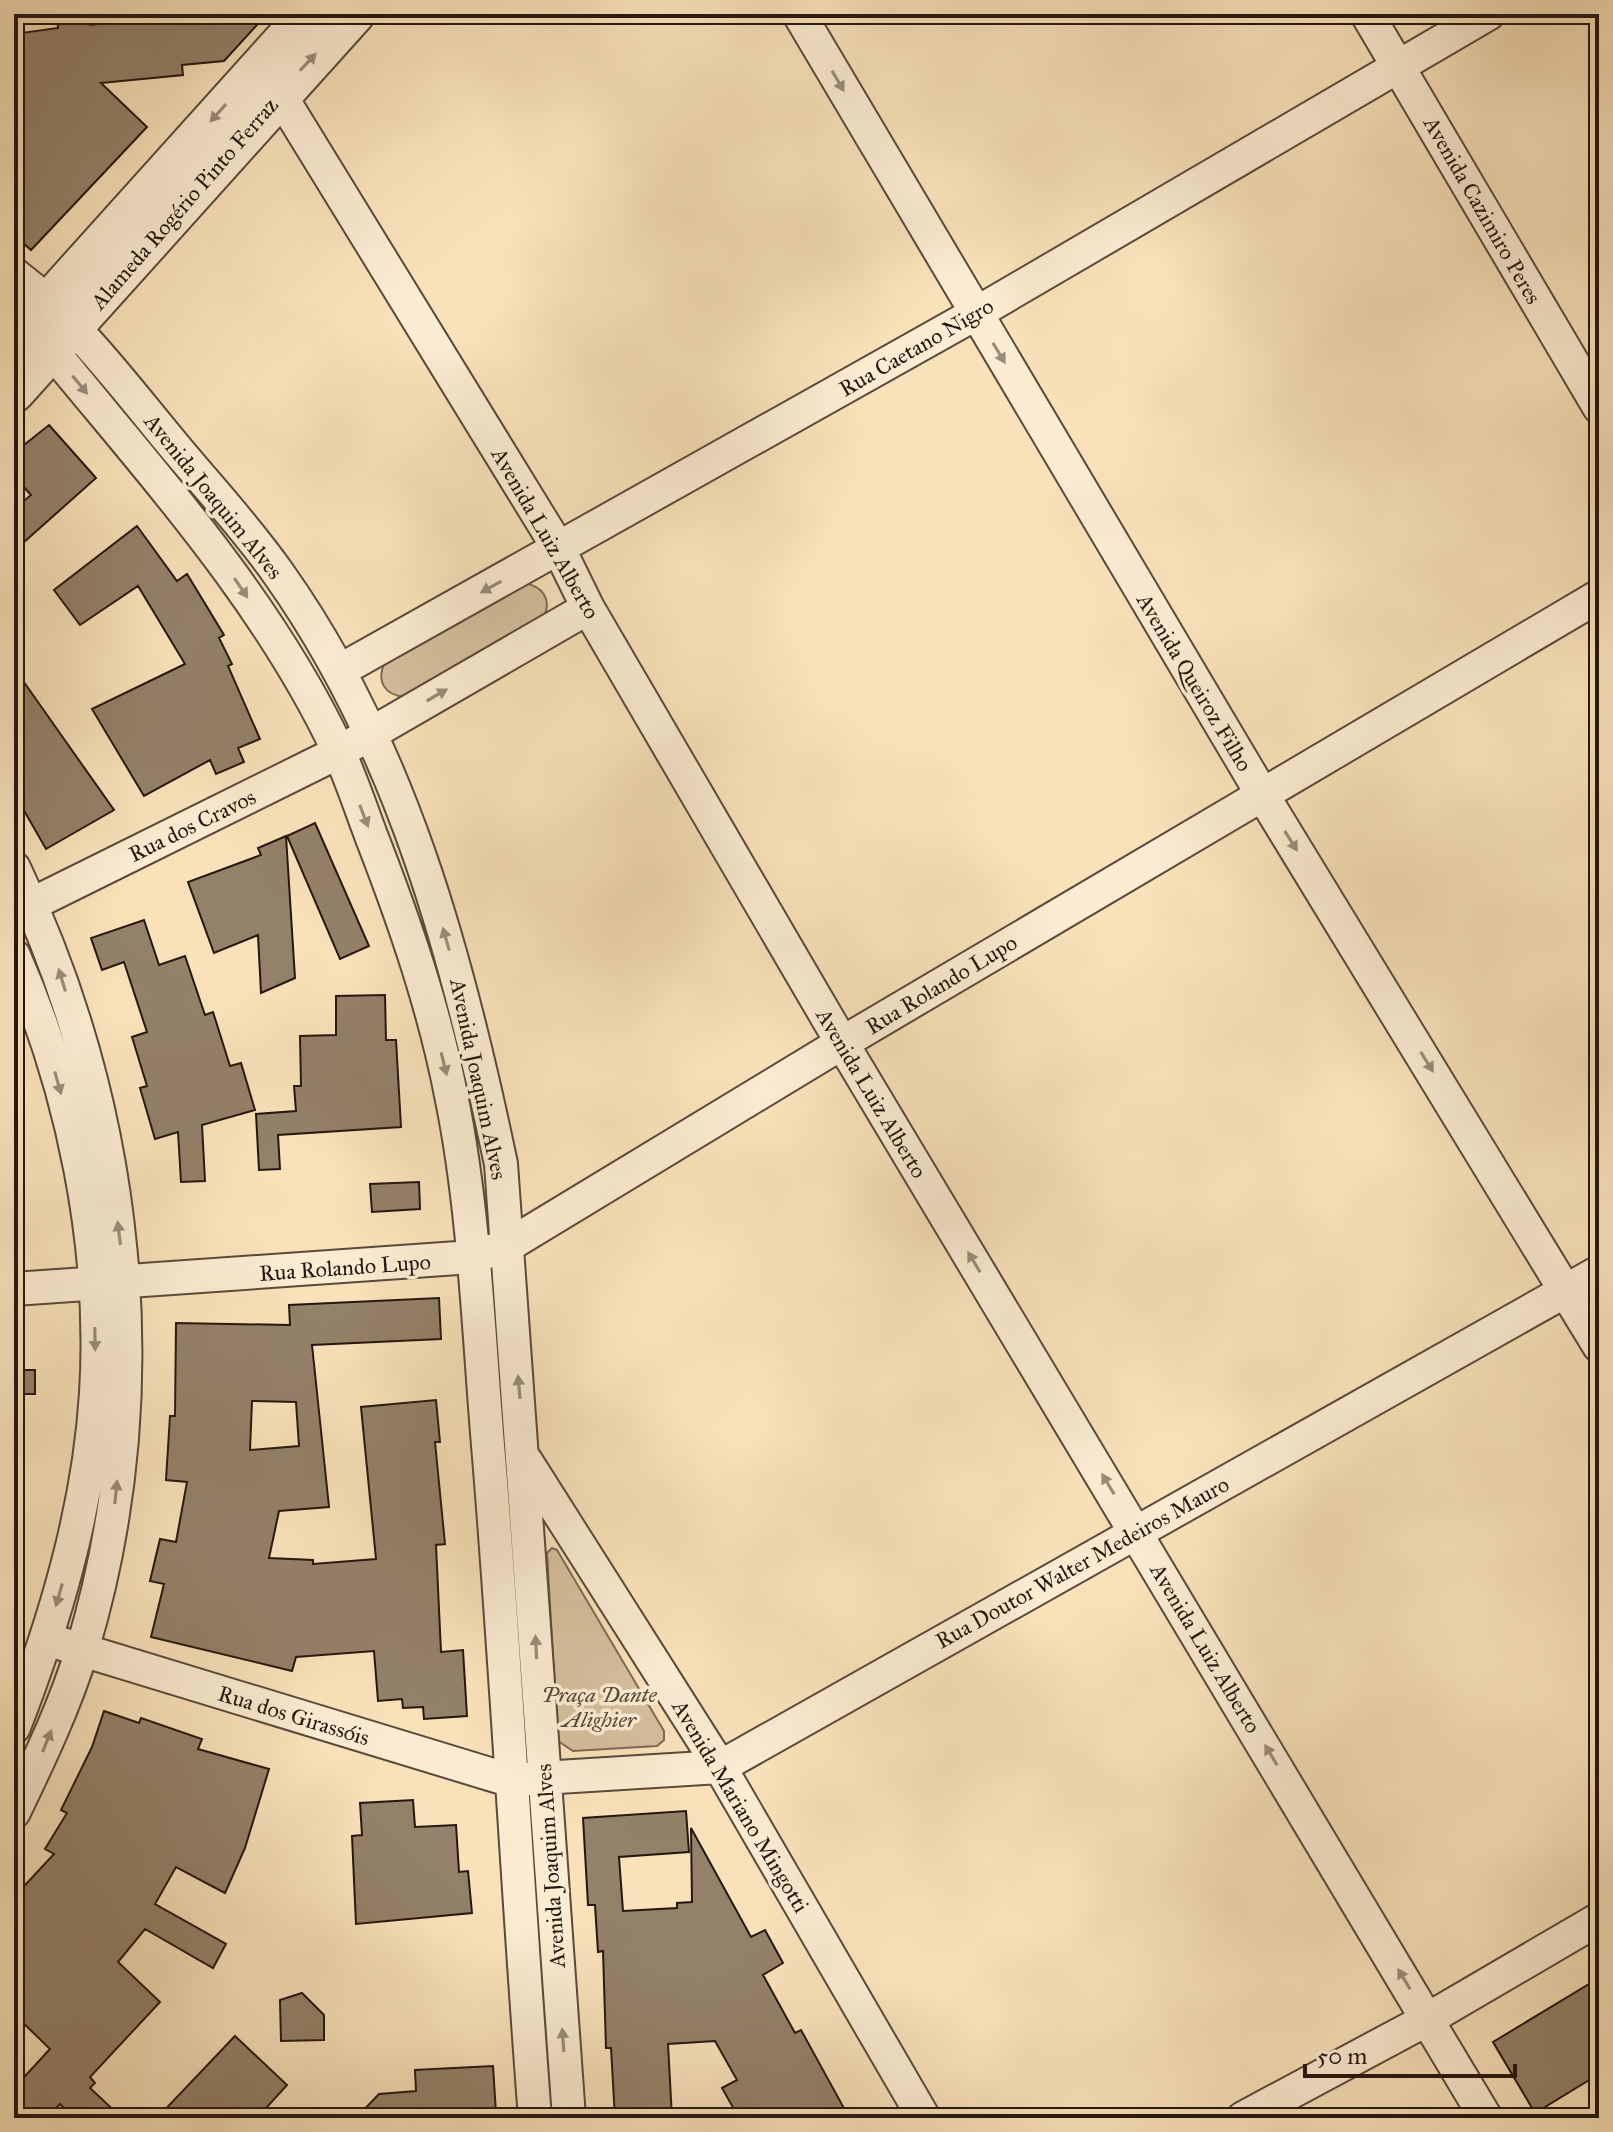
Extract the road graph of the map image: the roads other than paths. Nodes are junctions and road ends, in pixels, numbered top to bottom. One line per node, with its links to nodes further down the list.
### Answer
1 (308, 14): 7 (street, Alameda Rogério Pinto Ferraz)
2 (354, 14): 7 (street, Alameda Rogério Pinto Ferraz, one-way to 2)
3 (799, 14): 9 (street, Avenida Queiroz Filho, one-way to 9)
4 (1367, 14): 6 (street, Avenida Cazimiro Peres)
5 (1488, 14): 6 (street, Rua Caetano Nigro)
6 (1400, 68): 9 (street, Rua Caetano Nigro); 12 (street, Avenida Cazimiro Peres)
7 (270, 79): 10 (street, Alameda Rogério Pinto Ferraz); 13 (street, Avenida Luiz Alberto)
8 (14, 274): 10 (street, Avenida Joaquim Alves)
9 (975, 314): 13 (street, Rua Caetano Nigro); 19 (street, Avenida Queiroz Filho, one-way to 19)
10 (39, 327): 11 (street, Alameda Rogério Pinto Ferraz); 16 (street, Avenida Joaquim Alves); 18 (street, Avenida Joaquim Alves, one-way to 18)
11 (14, 392)
12 (1599, 407)
13 (559, 549): 15 (street, Avenida Luiz Alberto); 16 (street, Rua Caetano Nigro, one-way to 16)
14 (1599, 596): 19 (street, Rua Rolando Lupo)
15 (588, 608): 17 (street, one-way to 15); 23 (street, Avenida Luiz Alberto)
16 (339, 671): 17 (street, Avenida Joaquim Alves)
17 (370, 735): 18 (street, Rua dos Cravos); 24 (street, Avenida Joaquim Alves, one-way to 17)
18 (339, 752): 21 (street, Rua dos Cravos); 25 (street, Avenida Joaquim Alves, one-way to 25)
19 (1262, 794): 23 (street, Rua Rolando Lupo); 29 (street, Avenida Queiroz Filho, one-way to 29)
20 (14, 868): 21 (street)
21 (23, 909): 27 (street, one-way to 21)
22 (14, 956): 27 (street, one-way to 27)
23 (842, 1043): 24 (street, Rua Rolando Lupo); 32 (street, Avenida Luiz Alberto, one-way to 23)
24 (507, 1246): 25 (street, Rua Rolando Lupo); 31 (street, Avenida Joaquim Alves, one-way to 24)
25 (472, 1257): 27 (street, Rua Rolando Lupo); 37 (street, Avenida Joaquim Alves)
26 (1599, 1272): 29 (street, Rua Doutor Walter Medeiros Mauro)
27 (110, 1284): 28 (street, Rua Rolando Lupo); 33 (street, one-way to 33); 34 (street, one-way to 27)
28 (14, 1289)
29 (1568, 1291): 30 (street, Avenida Queiroz Filho); 32 (street, Rua Doutor Walter Medeiros Mauro)
30 (1599, 1346)
31 (525, 1459): 36 (street, Avenida Mariano Mingotti); 38 (street, Avenida Joaquim Alves, one-way to 31)
32 (1136, 1531): 36 (street, Rua Doutor Walter Medeiros Mauro); 41 (street, Avenida Luiz Alberto, one-way to 32)
33 (46, 1639): 34 (street, Rua dos Girassóis); 35 (street)
34 (82, 1651): 37 (street, Rua dos Girassóis); 39 (street, one-way to 34)
35 (14, 1727)
36 (720, 1767): 38 (street, Rua Doutor Walter Medeiros Mauro); 44 (street, Avenida Mariano Mingotti)
37 (509, 1780): 38 (street, Rua dos Girassóis); 42 (street, Avenida Joaquim Alves)
38 (544, 1781): 43 (street, Avenida Joaquim Alves, one-way to 38)
39 (14, 1812)
40 (1599, 1919): 41 (street)
41 (1428, 2019): 45 (street); 46 (street, Avenida Luiz Alberto)
42 (535, 2118)
43 (569, 2118)
44 (924, 2118)
45 (1243, 2118)
46 (1486, 2118)

